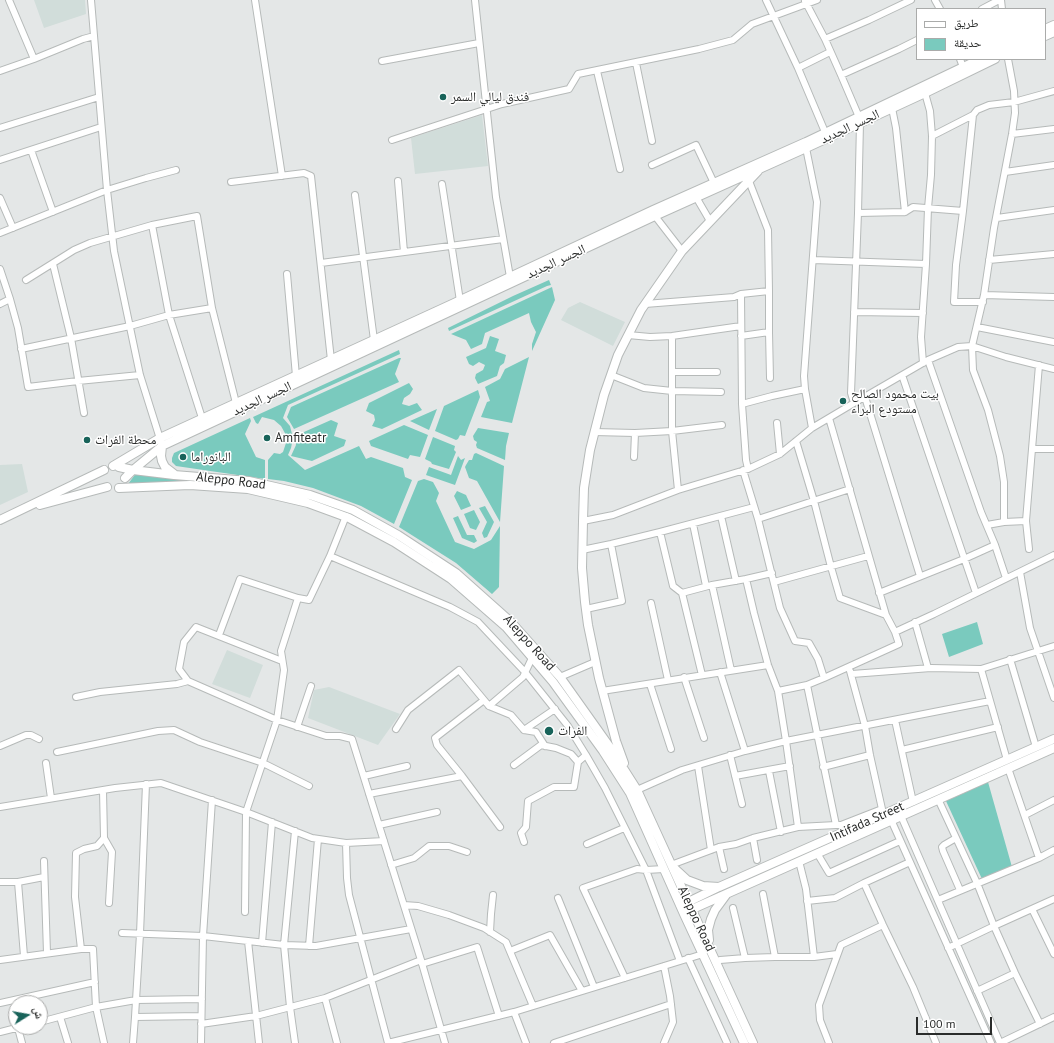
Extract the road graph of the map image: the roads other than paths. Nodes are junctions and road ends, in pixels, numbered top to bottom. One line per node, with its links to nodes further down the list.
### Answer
1 (10, 0): 17 (street)
2 (91, 0): 12 (street)
3 (255, 0): 53 (street)
4 (475, 0): 15 (street)
5 (766, 0): 11 (street)
6 (817, 0): 9 (street)
7 (911, 0): 13 (street)
8 (1000, 0): 10 (street)
9 (805, 2): 11 (street); 13 (street)
10 (984, 8)
11 (774, 16): 22 (street); 24 (street)
12 (94, 36): 17 (street); 30 (street)
13 (825, 39): 16 (street)
14 (916, 40): 27 (street)
15 (479, 43): 21 (street); 33 (street)
16 (830, 52): 24 (street); 27 (street)
17 (34, 59): 25 (street)
18 (976, 60): 23 (main road, الجسر الجديد)
19 (992, 60): 29 (main road, الجسر الجديد)
20 (1008, 60): 31 (street)
21 (382, 61)
22 (636, 62): 26 (street); 43 (street)
23 (962, 63): 35 (main road, الجسر الجديد)
24 (798, 68): 39 (street)
25 (0, 70)
26 (597, 71): 33 (street); 49 (street)
27 (841, 75): 35 (street)
28 (1054, 91): 31 (street)
29 (925, 93): 32 (main road, الجسر الجديد); 41 (street)
30 (99, 97): 36 (street); 37 (street)
31 (1014, 102): 34 (street); 40 (street)
32 (892, 108): 35 (main road, الجسر الجديد); 68 (street)
33 (486, 109): 42 (street); 76 (street)
34 (973, 115): 41 (street); 65 (street)
35 (859, 120): 39 (main road, الجسر الجديد); 44 (main road, الجسر الجديد); 67 (street)
36 (101, 127): 45 (street); 59 (street)
37 (0, 128)
38 (1054, 129): 40 (street)
39 (825, 132): 57 (main road, الجسر الجديد)
40 (1012, 134): 52 (street)
41 (932, 136): 63 (street)
42 (392, 140)
43 (652, 141)
44 (806, 148): 50 (main road, الجسر الجديد); 82 (street)
45 (31, 150): 46 (street); 66 (street)
46 (0, 160)
47 (652, 165): 57 (street)
48 (1054, 165): 52 (street)
49 (620, 169)
50 (760, 169): 55 (main road); 61 (main road, الجسر الجديد)
51 (176, 170): 59 (street)
52 (1005, 172): 70 (street)
53 (282, 176): 56 (street); 85 (street)
54 (398, 181): 79 (street)
55 (749, 181): 71 (main road); 92 (street)
56 (231, 182)
57 (714, 183): 90 (main road, الجسر الجديد)
58 (442, 184): 77 (street)
59 (107, 190): 66 (street); 75 (street)
60 (355, 195): 81 (street)
61 (696, 197): 69 (main road, الجسر الجديد); 71 (street)
62 (0, 198): 73 (street)
63 (928, 208): 65 (street); 68 (street); 87 (street)
64 (1054, 210): 70 (street)
65 (963, 211): 95 (street)
66 (52, 212): 73 (street)
67 (858, 212): 68 (street); 84 (street)
68 (905, 212)
69 (656, 216): 78 (street); 145 (main road, الجسر الجديد)
70 (997, 218): 83 (street)
71 (710, 221): 78 (main road)
72 (152, 225): 75 (street); 100 (street); 103 (street)
73 (13, 228): 74 (street)
74 (0, 234)
75 (112, 236): 86 (street); 104 (street)
76 (503, 239): 77 (street); 90 (street)
77 (451, 246): 79 (street); 97 (street)
78 (682, 251): 99 (main road)
79 (404, 252): 81 (street)
80 (1054, 254): 83 (street)
81 (363, 258): 85 (street); 112 (street)
82 (813, 260): 84 (street); 128 (street)
83 (989, 260): 95 (street)
84 (857, 262): 87 (street); 101 (street)
85 (321, 263): 116 (street)
86 (53, 264): 91 (street); 111 (street)
87 (926, 264): 102 (street)
88 (0, 269): 96 (street)
89 (288, 274): 125 (street)
90 (510, 277): 97 (main road, الجسر الجديد)
91 (26, 280)
92 (769, 291): 93 (street); 107 (street)
93 (740, 294): 99 (street); 105 (street)
94 (1054, 297): 95 (street)
95 (984, 298): 106 (street)
96 (10, 299): 98 (street); 115 (street)
97 (460, 300): 112 (main road, الجسر الجديد)
98 (0, 304)
99 (645, 304): 108 (main road)
100 (212, 308): 103 (street); 132 (street)
101 (854, 312): 102 (street); 133 (street)
102 (923, 313): 117 (street)
103 (169, 316): 104 (street); 136 (street)
104 (130, 326): 111 (street); 122 (street)
105 (741, 326): 109 (street); 110 (street)
106 (977, 327): 113 (street); 114 (street)
107 (769, 332): 110 (street); 126 (street)
108 (628, 335): 109 (street); 123 (main road)
109 (672, 336): 120 (street)
110 (741, 336): 134 (street)
111 (71, 338): 115 (street); 127 (street)
112 (374, 340): 116 (main road, الجسر الجديد)
113 (1054, 342)
114 (972, 346): 117 (street); 118 (street); 169 (street)
115 (21, 348): 127 (street)
116 (331, 360): 125 (main road, الجسر الجديد)
117 (925, 362): 124 (street); 171 (street)
118 (1039, 365): 119 (street); 146 (street)
119 (1054, 369)
120 (672, 372): 121 (street); 129 (street)
121 (717, 372)
122 (140, 374): 127 (street); 145 (street)
123 (611, 375): 129 (street); 142 (main road)
124 (902, 375): 131 (street); 180 (street)
125 (296, 376): 132 (main road, الجسر الجديد)
126 (770, 378)
127 (78, 381): 135 (street)
128 (805, 389): 134 (street); 140 (street)
129 (672, 391): 130 (street); 141 (street)
130 (721, 392)
131 (865, 397): 133 (street); 184 (street)
132 (236, 403): 136 (main road, الجسر الجديد)
133 (854, 403): 137 (street)
134 (742, 404): 153 (street)
135 (84, 413)
136 (202, 418): 145 (main road, الجسر الجديد)
137 (829, 418): 140 (street); 158 (street)
138 (777, 423): 148 (street)
139 (722, 425): 141 (street)
140 (812, 428): 144 (street)
141 (672, 431): 143 (street); 159 (street)
142 (594, 432): 143 (street); 167 (main road)
143 (634, 433): 149 (street)
144 (796, 441): 148 (street); 160 (street)
145 (161, 442): 150 (main road, الجسر الجديد); 152 (main road, الجسر الجديد); 154 (main road)
146 (1032, 449): 147 (street); 168 (street)
147 (1054, 449)
148 (780, 454): 153 (street)
149 (634, 457)
150 (116, 466): 151 (main road); 152 (main road, Aleppo Road); 155 (main road)
151 (104, 470): 156 (main road); 162 (main road)
152 (133, 470): 154 (main road, Aleppo Road); 155 (main road, الجسر الجديد)
153 (746, 470): 159 (street); 161 (street)
154 (174, 475): 215 (main road, Aleppo Road)
155 (125, 478): 157 (main road)
156 (107, 487): 157 (main road); 162 (main road)
157 (119, 488): 163 (main road, Aleppo Road)
158 (850, 489): 160 (street); 179 (street)
159 (678, 490): 167 (street)
160 (814, 501): 165 (street); 181 (street)
161 (754, 507): 164 (street); 165 (street)
162 (22, 510): 166 (main road)
163 (346, 516): 178 (street); 202 (main road, Aleppo Road)
164 (721, 516): 170 (street); 187 (street)
165 (758, 519): 183 (street)
166 (0, 520)
167 (582, 521): 176 (main road)
168 (1026, 521): 169 (street); 175 (street)
169 (1004, 522): 171 (street)
170 (693, 524): 172 (street); 189 (street)
171 (987, 525): 174 (street)
172 (660, 532): 173 (street); 191 (street)
173 (611, 544): 176 (street); 195 (street)
174 (995, 545): 180 (street); 185 (street)
175 (1029, 549)
176 (582, 550): 195 (main road)
177 (1054, 555): 182 (street)
178 (330, 556): 193 (street); 211 (street)
179 (868, 556): 181 (street); 190 (street)
180 (964, 559): 184 (street); 192 (street)
181 (831, 567): 188 (street); 196 (street)
182 (1020, 572): 185 (street); 201 (street)
183 (772, 573): 186 (street); 188 (street)
184 (920, 576): 190 (street)
185 (1006, 578): 192 (street)
186 (746, 579): 187 (street); 206 (street)
187 (736, 581): 189 (street)
188 (774, 582): 217 (street)
189 (709, 586): 191 (street); 210 (street)
190 (879, 592): 196 (street)
191 (682, 593): 214 (street)
192 (976, 593): 197 (street)
193 (298, 598): 199 (street); 204 (street)
194 (651, 603): 218 (street)
195 (586, 609): 205 (main road)
196 (886, 615): 198 (street)
197 (915, 622): 198 (street); 208 (street)
198 (895, 632): 207 (street)
199 (218, 635): 204 (street); 219 (street)
200 (1054, 646): 201 (street)
201 (1038, 651): 203 (street); 226 (street)
202 (532, 658): 211 (street); 313 (main road, Aleppo Road)
203 (1010, 659): 209 (street); 245 (street)
204 (282, 661): 231 (street)
205 (595, 662): 215 (street); 223 (main road)
206 (768, 665): 210 (street); 224 (street)
207 (849, 667): 213 (street); 217 (street)
208 (928, 668): 209 (street); 213 (street)
209 (981, 668): 228 (street)
210 (731, 670): 212 (street)
211 (525, 672): 229 (street); 230 (street)
212 (720, 672): 214 (street); 248 (street)
213 (852, 674): 233 (street)
214 (702, 675): 216 (street)
215 (560, 677): 267 (main road, Aleppo Road)
216 (684, 678): 218 (street); 239 (street)
217 (824, 678): 221 (street)
218 (668, 680): 220 (street)
219 (188, 682): 225 (street); 231 (street)
220 (650, 684): 223 (street); 247 (street)
221 (807, 685): 224 (street); 238 (street)
222 (311, 686): 234 (street)
223 (602, 691): 267 (main road)
224 (778, 691): 242 (street)
225 (76, 697)
226 (1054, 698)
227 (484, 700): 229 (street); 236 (street); 265 (street)
228 (990, 701): 232 (street); 235 (street)
229 (489, 706): 237 (street)
230 (554, 709): 237 (street); 251 (street)
231 (277, 720): 234 (street); 256 (street)
232 (895, 720): 233 (street); 249 (street)
233 (865, 726): 238 (street); 253 (street)
234 (297, 727): 264 (street)
235 (998, 727): 249 (street); 258 (street)
236 (396, 729)
237 (524, 730): 244 (street)
238 (817, 735): 242 (street); 262 (street)
239 (704, 738)
240 (40, 739): 243 (street)
241 (1054, 739): 245 (main road, Intifada Street)
242 (786, 741): 248 (street); 261 (street)
243 (0, 746)
244 (545, 746): 254 (street); 257 (street)
245 (1036, 747): 258 (main road, Intifada Street)
246 (1054, 748): 258 (main road, Intifada Street)
247 (671, 749)
248 (745, 750): 252 (street)
249 (902, 750): 277 (street)
250 (56, 752): 256 (street)
251 (586, 755): 254 (street); 290 (street)
252 (730, 755): 260 (street); 266 (street)
253 (870, 755): 262 (street); 283 (street)
254 (578, 762): 298 (street)
255 (46, 763): 273 (street)
256 (263, 763): 269 (street); 280 (street)
257 (514, 764)
258 (1008, 764): 274 (main road, Intifada Street); 277 (main road, Intifada Street); 284 (street)
259 (407, 766): 264 (street)
260 (698, 766): 271 (street); 303 (street)
261 (790, 766): 263 (street); 289 (street)
262 (823, 766): 286 (street)
263 (769, 770): 266 (street); 292 (street)
264 (364, 776): 272 (street)
265 (462, 776): 272 (street); 288 (street)
266 (735, 776): 278 (street)
267 (630, 778): 271 (main road, Aleppo Road)
268 (146, 784): 270 (street); 275 (street); 341 (street)
269 (308, 786)
270 (103, 790): 273 (street); 293 (street)
271 (637, 790): 313 (main road, Aleppo Road)
272 (369, 794): 287 (street)
273 (51, 798): 279 (street)
274 (938, 799): 282 (main road, Intifada Street); 296 (street)
275 (212, 800): 280 (street); 342 (street)
276 (1054, 800): 284 (street)
277 (913, 802): 282 (main road, Intifada Street)
278 (742, 804)
279 (0, 807)
280 (246, 812): 285 (street); 335 (street)
281 (437, 812): 287 (street)
282 (900, 812): 283 (main road, Intifada Street); 328 (street)
283 (886, 814): 286 (street); 299 (street); 306 (main road, Intifada Street); 321 (main road, Intifada Street)
284 (1025, 815): 307 (street)
285 (272, 822): 291 (street); 345 (street)
286 (836, 824): 289 (street)
287 (379, 825): 297 (street)
288 (500, 827)
289 (798, 827): 292 (street)
290 (624, 828): 301 (street); 315 (street)
291 (295, 831): 294 (street); 347 (street)
292 (781, 832): 295 (street)
293 (104, 838): 330 (street); 350 (street)
294 (318, 838): 300 (street); 348 (street)
295 (753, 838): 302 (street); 308 (street)
296 (956, 838): 320 (street); 322 (street)
297 (384, 841): 300 (street); 312 (street)
298 (524, 842)
299 (900, 842): 306 (street); 311 (street)
300 (346, 843): 343 (street)
301 (587, 844)
302 (719, 847): 303 (street); 314 (street)
303 (711, 850): 313 (street)
304 (1054, 850): 307 (street)
305 (467, 852): 312 (street)
306 (817, 853): 310 (main road, Intifada Street)
307 (1039, 858): 320 (street)
308 (757, 860)
309 (44, 861): 316 (street)
310 (799, 861): 323 (main road, Intifada Street); 329 (street)
311 (910, 862): 319 (street); 349 (street)
312 (391, 865): 331 (street)
313 (668, 867): 315 (street); 321 (main road); 332 (main road, Aleppo Road)
314 (724, 869)
315 (646, 870): 363 (street); 368 (street)
316 (44, 877): 318 (street); 353 (street)
317 (0, 882): 318 (street)
318 (18, 882): 357 (street)
319 (864, 883): 329 (street); 336 (street)
320 (977, 883): 322 (street); 337 (street)
321 (720, 887): 332 (main road, Intifada Street)
322 (960, 890): 328 (street)
323 (728, 893): 332 (main road, Intifada Street); 352 (main road)
324 (763, 894): 358 (street)
325 (493, 896): 339 (street)
326 (558, 898): 371 (street)
327 (1054, 899): 334 (street)
328 (938, 900): 346 (street)
329 (807, 901): 359 (street)
330 (109, 903)
331 (404, 905): 338 (street); 339 (street)
332 (686, 908): 352 (main road, Aleppo Road); 354 (main road, Aleppo Road)
333 (733, 908): 361 (street)
334 (1032, 909): 337 (street); 356 (street)
335 (245, 912)
336 (883, 925): 355 (street); 409 (street)
337 (994, 926): 346 (street); 367 (street)
338 (411, 929): 343 (street); 364 (street)
339 (490, 932): 351 (street)
340 (122, 933): 341 (street)
341 (140, 934): 342 (street); 376 (street)
342 (203, 936): 344 (street); 375 (street)
343 (360, 938): 348 (street); 369 (street)
344 (248, 941): 345 (street); 384 (street)
345 (262, 943): 347 (street)
346 (957, 944): 349 (street); 373 (street)
347 (284, 945): 348 (street); 381 (street)
348 (309, 946)
349 (948, 948): 410 (street)
350 (81, 949): 353 (street); 370 (street)
351 (510, 951): 372 (street); 379 (street)
352 (711, 951): 365 (main road, Aleppo Road)
353 (47, 953): 357 (street)
354 (703, 954): 360 (street); 406 (main road, Aleppo Road)
355 (837, 954): 359 (street); 408 (street)
356 (1054, 954)
357 (24, 956): 362 (street)
358 (774, 957): 359 (street); 361 (street)
359 (814, 957)
360 (688, 958): 363 (street); 405 (street)
361 (745, 958): 365 (street)
362 (0, 960)
363 (680, 961): 366 (street)
364 (421, 962): 369 (street); 385 (street); 392 (street)
365 (716, 962): 407 (main road, Aleppo Road)
366 (664, 966): 368 (street); 378 (street)
367 (1015, 973): 373 (street); 391 (street)
368 (625, 978): 371 (street)
369 (371, 980): 374 (street); 400 (street)
370 (95, 982): 377 (street); 380 (street)
371 (594, 987): 372 (street)
372 (582, 991): 379 (street)
373 (978, 991): 411 (street)
374 (325, 998): 381 (street); 399 (street)
375 (202, 999): 376 (street); 383 (street)
376 (136, 1000): 380 (street); 387 (street)
377 (0, 1003)
378 (671, 1004): 403 (street); 404 (street)
379 (533, 1006): 382 (street)
380 (96, 1007): 386 (street); 394 (street)
381 (290, 1007): 384 (street); 398 (street)
382 (514, 1012): 385 (street); 402 (street)
383 (201, 1016): 387 (street); 390 (street)
384 (256, 1016): 390 (street); 397 (street)
385 (498, 1016): 392 (street)
386 (60, 1017): 389 (street); 393 (street)
387 (135, 1017): 395 (street)
388 (1054, 1017): 391 (street)
389 (48, 1020)
390 (201, 1024): 396 (street)
391 (1040, 1024): 411 (street)
392 (441, 1030): 400 (street); 401 (street)
393 (68, 1043)
394 (104, 1043)
395 (133, 1043)
396 (201, 1043)
397 (259, 1043)
398 (294, 1043)
399 (337, 1043)
400 (388, 1043)
401 (445, 1043)
402 (526, 1043)
403 (554, 1043)
404 (664, 1043)
405 (727, 1043)
406 (744, 1043)
407 (753, 1043)
408 (830, 1043)
409 (936, 1043)
410 (991, 1043)
411 (1000, 1043)

